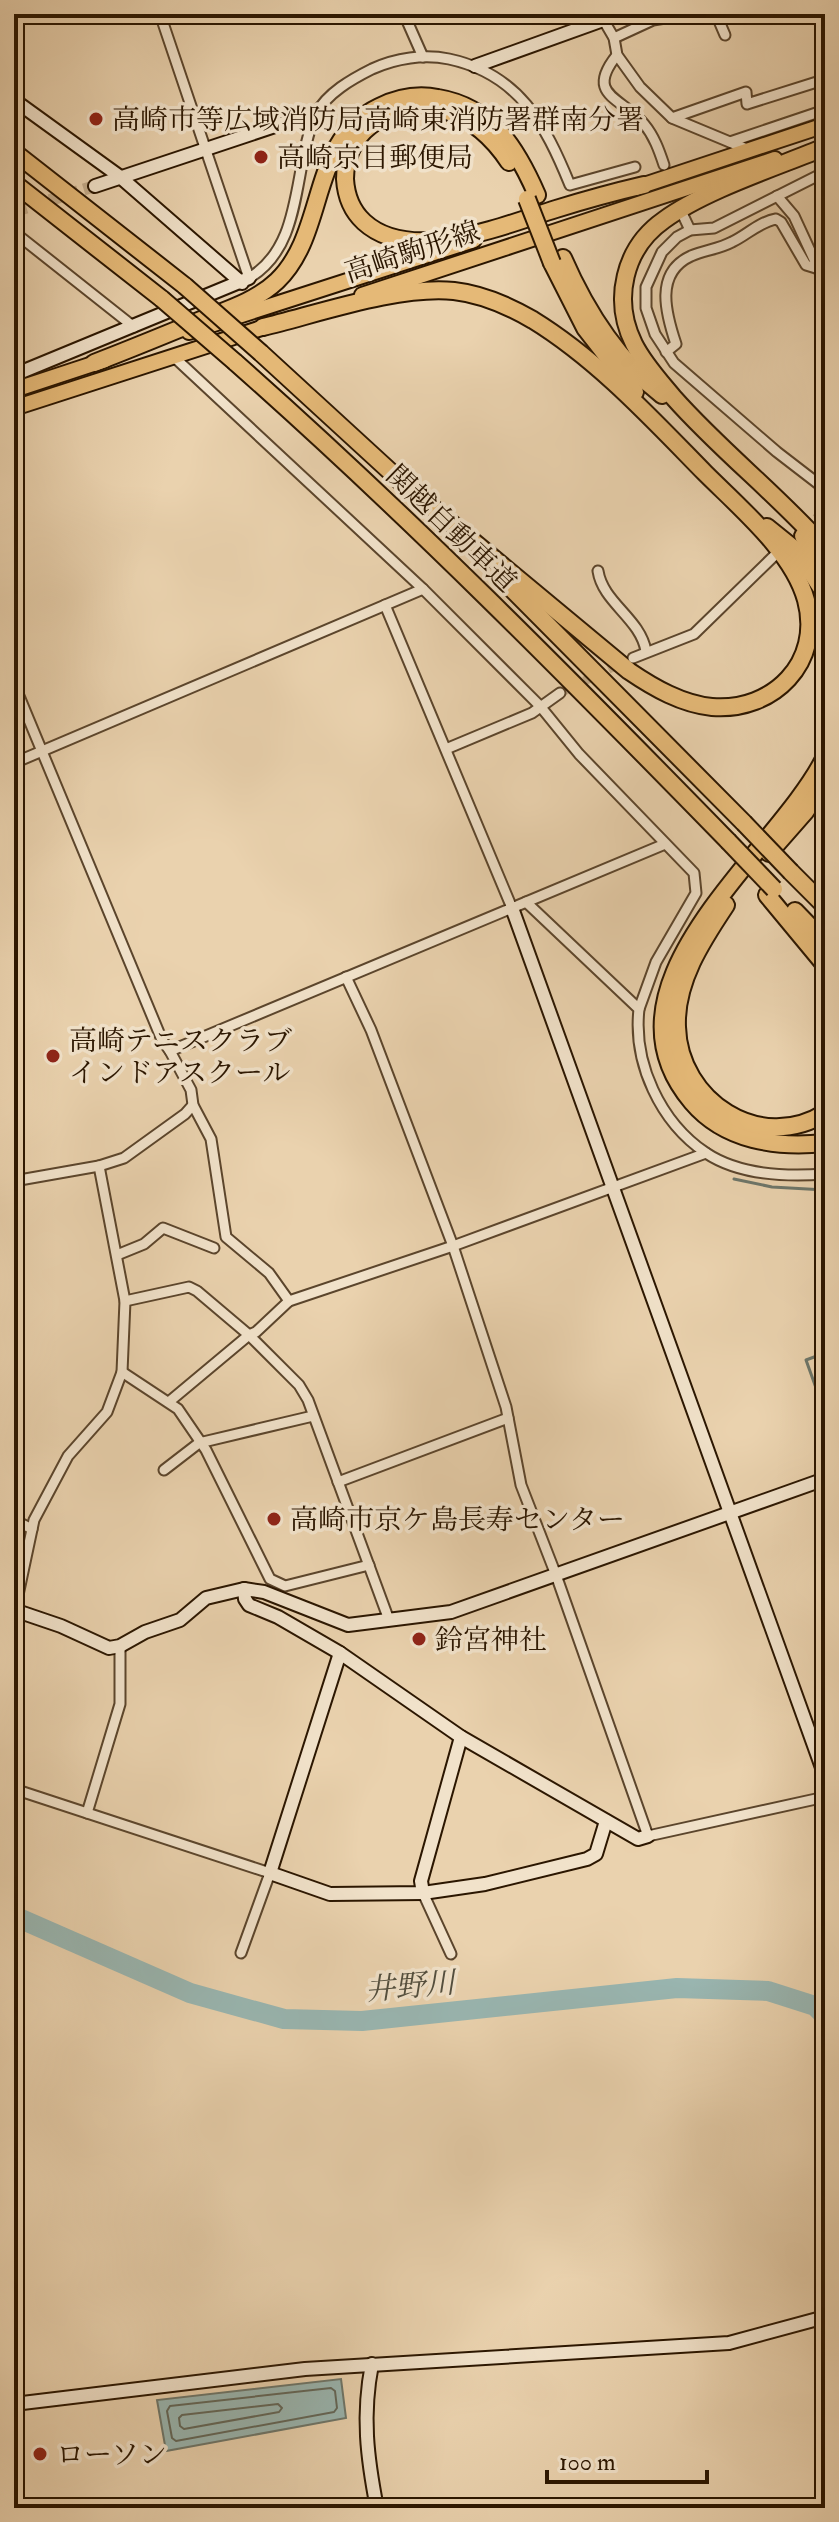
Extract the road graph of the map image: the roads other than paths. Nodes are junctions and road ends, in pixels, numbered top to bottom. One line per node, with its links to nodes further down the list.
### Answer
1 (160, 14): 19 (street)
2 (404, 14): 9 (street)
3 (690, 14): 7 (street)
4 (716, 14): 6 (street)
5 (602, 17): 7 (street); 10 (street)
6 (725, 35)
7 (614, 38): 8 (street)
8 (617, 55): 15 (street); 22 (street)
9 (423, 57): 10 (street); 14 (street)
10 (475, 66): 23 (street)
11 (820, 81): 15 (street)
12 (14, 100): 25 (street)
13 (825, 110): 17 (street)
14 (317, 112): 19 (street); 36 (street)
15 (672, 118): 17 (street)
16 (825, 125): 20 (main road, 高崎駒形線)
17 (730, 142): 20 (street)
18 (825, 145): 39 (main road, 高崎駒形線); 46 (highway)
19 (206, 147): 25 (street); 36 (street)
20 (750, 150): 27 (main road, 高崎駒形線)
21 (14, 152): 48 (highway, 関越自動車道, bridge)
22 (664, 165)
23 (635, 167)
24 (825, 172): 29 (street)
25 (119, 176): 28 (street); 36 (street)
26 (14, 183): 70 (highway, 関越自動車道, bridge)
27 (644, 185): 30 (highway); 42 (main road, 高崎駒形線)
28 (95, 186)
29 (777, 196): 32 (street); 35 (street)
30 (532, 197): 34 (highway, bridge); 42 (highway)
31 (682, 213): 32 (street)
32 (690, 230): 40 (street)
33 (14, 232): 38 (street)
34 (558, 261): 46 (highway); 47 (highway)
35 (819, 269): 37 (street); 40 (street)
36 (245, 280): 38 (street)
37 (825, 283)
38 (134, 327): 43 (street)
39 (263, 327): 41 (main road, 高崎駒形線); 47 (highway)
40 (666, 352): 50 (street)
41 (174, 357): 45 (main road, 高崎駒形線); 56 (street)
42 (94, 363): 44 (main road, 高崎駒形線)
43 (14, 375)
44 (14, 390)
45 (14, 408)
46 (694, 421): 49 (highway)
47 (674, 440): 51 (highway)
48 (398, 479): 51 (highway); 72 (highway, 関越自動車道, bridge)
49 (763, 489): 52 (highway); 54 (highway)
50 (825, 489)
51 (742, 509): 57 (highway)
52 (825, 548)
53 (774, 556): 59 (street)
54 (825, 570)
55 (598, 571): 59 (street)
56 (423, 589): 58 (street); 63 (street)
57 (825, 594)
58 (385, 605): 64 (street); 65 (street)
59 (646, 651): 60 (street)
60 (633, 658)
61 (14, 684): 65 (street)
62 (560, 693): 63 (street)
63 (540, 706): 64 (street); 69 (street)
64 (446, 749): 73 (street)
65 (43, 751): 67 (street); 78 (street)
66 (825, 757): 81 (highway)
67 (14, 763)
68 (825, 782): 80 (highway)
69 (665, 844): 71 (street); 77 (street)
70 (771, 892): 74 (highway, 関越自動車道); 75 (highway)
71 (526, 902): 73 (street); 77 (street)
72 (825, 906)
73 (512, 908): 76 (street); 86 (street)
74 (825, 942)
75 (825, 965)
76 (346, 977): 78 (street); 87 (street)
77 (639, 1009): 82 (street)
78 (170, 1051): 79 (street)
79 (193, 1105): 83 (street); 91 (street)
80 (825, 1113)
81 (825, 1143)
82 (706, 1153): 84 (street); 86 (street)
83 (99, 1166): 85 (street); 89 (street)
84 (825, 1174)
85 (14, 1181)
86 (613, 1188): 87 (street); 101 (street)
87 (453, 1246): 91 (street); 96 (street)
88 (214, 1248): 89 (street)
89 (117, 1255): 90 (street)
90 (125, 1301): 92 (street); 93 (street)
91 (289, 1301): 92 (street)
92 (249, 1335): 94 (street); 95 (street)
93 (122, 1372): 94 (street); 103 (street)
94 (170, 1401): 97 (street)
95 (313, 1416): 97 (street); 100 (street)
96 (508, 1418): 100 (street); 105 (street)
97 (199, 1443): 98 (street); 104 (street)
98 (164, 1470)
99 (825, 1479): 101 (street)
100 (338, 1482): 104 (street)
101 (729, 1513): 105 (street); 112 (street)
102 (14, 1520): 103 (street)
103 (32, 1529): 107 (street)
104 (369, 1565): 108 (street)
105 (556, 1575): 108 (street); 117 (street)
106 (244, 1589): 108 (street); 109 (street); 110 (street)
107 (14, 1612): 109 (street)
108 (389, 1620)
109 (120, 1646): 115 (street)
110 (340, 1653): 111 (street); 118 (street)
111 (461, 1737): 116 (street); 119 (street)
112 (825, 1776)
113 (14, 1789): 115 (street)
114 (825, 1797): 117 (street)
115 (87, 1813): 118 (street)
116 (606, 1821): 117 (street); 119 (street)
117 (648, 1836)
118 (270, 1873): 119 (street); 120 (street)
119 (423, 1893): 121 (street)
120 (241, 1953)
121 (451, 1954)
122 (825, 2317): 123 (street)
123 (372, 2364): 124 (street); 125 (street)
124 (14, 2404)
125 (377, 2508)

